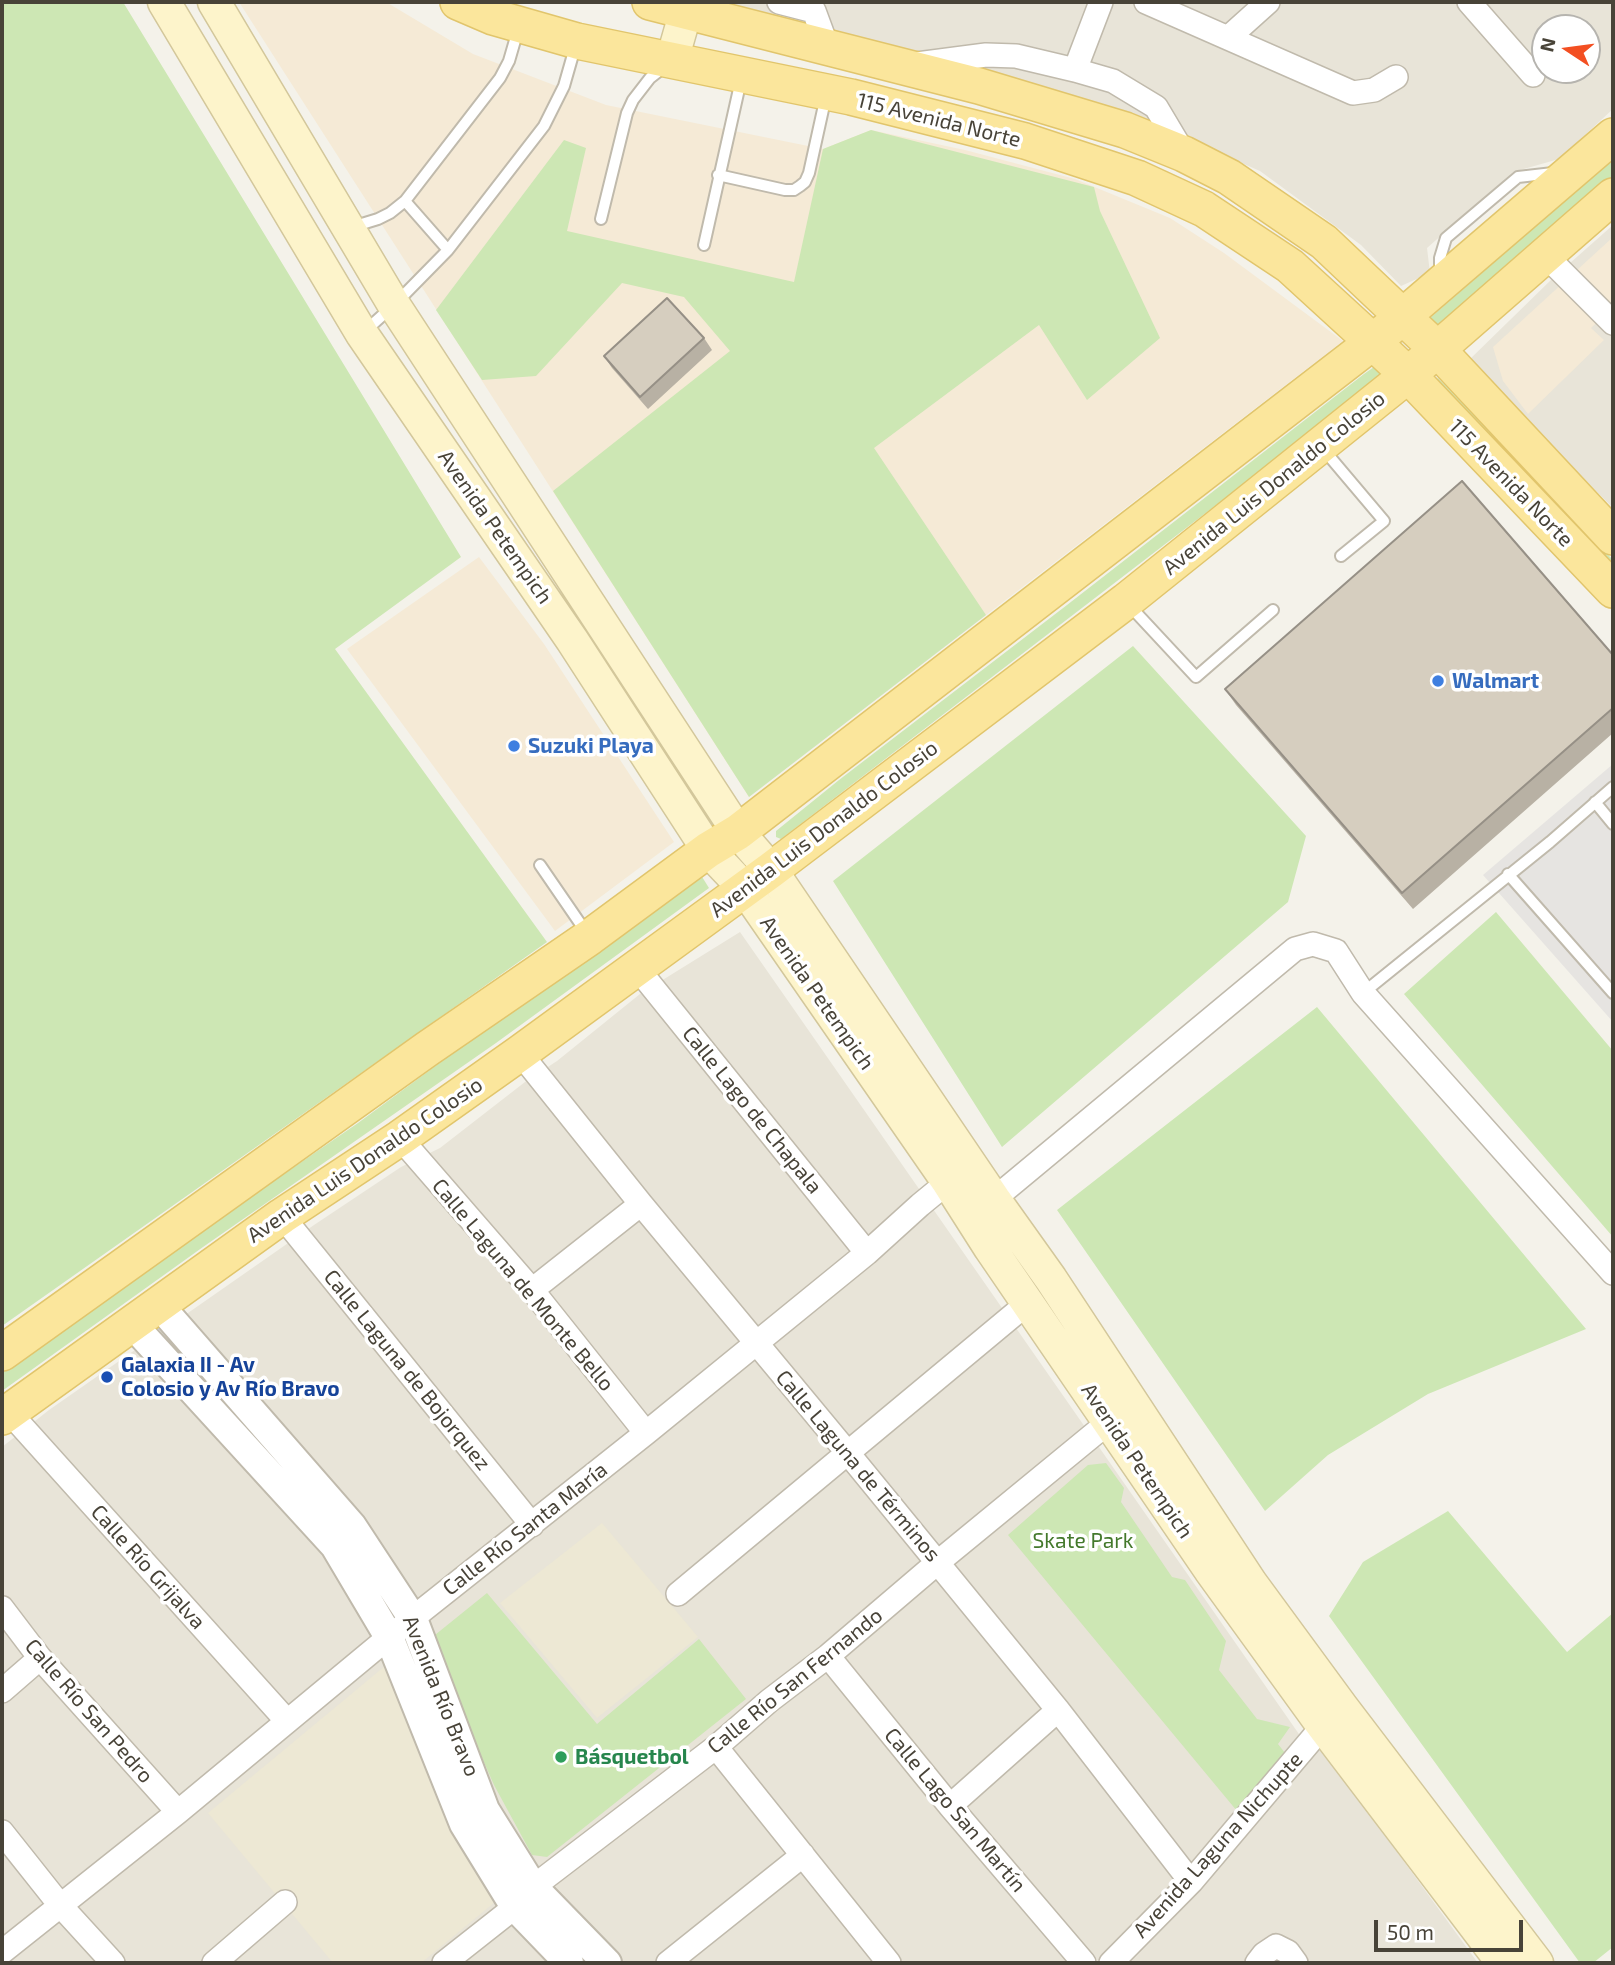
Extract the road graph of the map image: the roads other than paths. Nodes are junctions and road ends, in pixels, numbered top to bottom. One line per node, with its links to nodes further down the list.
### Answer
1 (164, 2): 35 (main road, Avenida Petempich)
2 (214, 2): 28 (main road, Avenida Petempich)
3 (458, 2): 11 (main road, 115 Avenida Norte)
4 (650, 2): 10 (main road, 115 Avenida Norte)
5 (779, 2): 14 (street)
6 (1101, 2): 17 (street)
7 (1146, 2): 12 (street)
8 (1268, 2): 12 (street)
9 (1469, 2): 18 (street)
10 (686, 11): 14 (main road, 115 Avenida Norte); 15 (main road)
11 (519, 25): 13 (main road, 115 Avenida Norte); 26 (lane)
12 (1229, 37): 20 (street)
13 (577, 41): 15 (main road, 115 Avenida Norte); 30 (lane)
14 (828, 49): 16 (main road, 115 Avenida Norte)
15 (672, 60): 19 (main road, 115 Avenida Norte); 27 (lane)
16 (899, 66): 17 (street); 23 (main road, 115 Avenida Norte)
17 (1074, 69): 23 (street)
18 (1531, 73)
19 (742, 75): 21 (main road, 115 Avenida Norte); 24 (lane)
20 (1396, 77)
21 (827, 92): 24 (lane); 36 (main road, 115 Avenida Norte)
22 (1613, 136): 33 (main road)
23 (1184, 154): 33 (main road, 115 Avenida Norte)
24 (718, 175): 29 (lane)
25 (1613, 196): 31 (main road, Avenida Luis Donaldo Colosio)
26 (405, 201): 28 (lane); 30 (lane)
27 (601, 219)
28 (349, 228): 32 (main road, Avenida Petempich)
29 (704, 245)
30 (448, 250): 32 (lane)
31 (1545, 256): 34 (street); 37 (main road, Avenida Luis Donaldo Colosio)
32 (394, 305): 35 (lane); 48 (main road, Avenida Petempich)
33 (1403, 317): 36 (main road); 37 (main road, 115 Avenida Norte)
34 (1613, 323)
35 (362, 334): 49 (main road, Avenida Petempich)
36 (1373, 342): 38 (main road, 115 Avenida Norte); 48 (main road)
37 (1438, 350): 38 (main road, Avenida Luis Donaldo Colosio); 40 (main road, 115 Avenida Norte)
38 (1408, 375): 39 (main road, Avenida Luis Donaldo Colosio); 42 (main road, 115 Avenida Norte)
39 (1320, 445): 41 (lane); 43 (main road, Avenida Luis Donaldo Colosio)
40 (1613, 537)
41 (1341, 556)
42 (1613, 590)
43 (1126, 601): 44 (lane); 52 (main road, Avenida Luis Donaldo Colosio)
44 (1273, 610)
45 (1613, 787): 46 (lane)
46 (1595, 802): 47 (lane); 51 (lane)
47 (1613, 824)
48 (738, 831): 49 (main road); 52 (main road, Avenida Petempich)
49 (708, 850): 52 (main road, Avenida Petempich); 53 (main road)
50 (540, 865): 53 (lane)
51 (1508, 874): 55 (lane); 56 (lane)
52 (758, 880): 54 (main road, Avenida Luis Donaldo Colosio); 59 (main road, Avenida Petempich); 60 (main road, Avenida Petempich)
53 (590, 937): 69 (main road)
54 (637, 968): 57 (main road, Avenida Luis Donaldo Colosio); 63 (street, Calle Lago de Chapala)
55 (1363, 993): 60 (street); 64 (street)
56 (1613, 993)
57 (520, 1053): 58 (main road, Avenida Luis Donaldo Colosio); 61 (street, Calle Laguna de Términos)
58 (400, 1138): 62 (main road, Avenida Luis Donaldo Colosio); 65 (street, Calle Laguna de Monte Bello)
59 (948, 1182): 63 (street, Calle Río Santa María); 66 (main road, Avenida Petempich)
60 (994, 1199): 108 (main road, Avenida Petempich)
61 (641, 1203): 65 (street); 68 (street, Calle Laguna de Términos)
62 (282, 1216): 67 (main road, Avenida Luis Donaldo Colosio); 74 (street, Calle Laguna de Bojorquez)
63 (867, 1253): 68 (street, Calle Río Santa María)
64 (1613, 1273)
65 (531, 1290): 72 (street, Calle Laguna de Monte Bello)
66 (1029, 1302): 71 (main road, Avenida Petempich); 73 (street)
67 (146, 1315): 70 (main road, Avenida Luis Donaldo Colosio); 78 (street, Avenida Río Bravo); 79 (street, Avenida Río Bravo)
68 (755, 1343): 72 (street, Calle Río Santa María); 73 (street, Calle Laguna de Términos)
69 (2, 1353)
70 (5, 1415): 84 (street, Calle Río Grijalva)
71 (1110, 1422): 75 (street, Calle Río San Fernando); 85 (main road, Avenida Petempich)
72 (646, 1433): 74 (street, Calle Río Santa María)
73 (847, 1452): 75 (street, Calle Laguna de Términos); 76 (street)
74 (532, 1525): 78 (street, Calle Río Santa María)
75 (937, 1563): 80 (street, Calle Río San Fernando); 83 (street, Calle Laguna de Términos)
76 (678, 1594)
77 (2, 1608): 81 (street, Calle Río San Pedro)
78 (413, 1619): 79 (street, Calle Río Santa María); 92 (street, Avenida Río Bravo)
79 (389, 1637): 84 (street, Calle Río Santa María); 92 (street, Avenida Río Bravo)
80 (828, 1656): 86 (street, Calle Río San Fernando); 87 (street, Calle Lago San Martín)
81 (40, 1658): 82 (street); 88 (street, Calle Río San Pedro)
82 (2, 1691)
83 (1058, 1710): 87 (street); 91 (street, Calle Laguna de Términos)
84 (287, 1721): 88 (street, Calle Río Santa María)
85 (1323, 1726): 91 (street, Avenida Laguna Nichupte); 107 (main road, Avenida Petempich)
86 (716, 1747): 90 (street); 92 (street, Calle Río San Fernando)
87 (950, 1806): 104 (street, Calle Lago San Martín)
88 (178, 1812): 94 (street, Calle Río Santa María)
89 (2, 1832): 94 (street)
90 (803, 1855): 102 (street); 103 (street)
91 (1191, 1882): 105 (street, Avenida Laguna Nichupte)
92 (524, 1897): 99 (street, Calle Río San Fernando); 100 (street, Avenida Río Bravo); 101 (street, Avenida Río Bravo)
93 (285, 1902): 98 (street)
94 (60, 1905): 95 (street, Calle Río Santa María); 97 (street)
95 (2, 1952)
96 (1261, 1959): 106 (street)
97 (113, 1963)
98 (214, 1963)
99 (444, 1963)
100 (569, 1963)
101 (607, 1963)
102 (668, 1963)
103 (889, 1963)
104 (1084, 1963)
105 (1111, 1963)
106 (1296, 1963)
107 (1503, 1963)
108 (1537, 1963)

